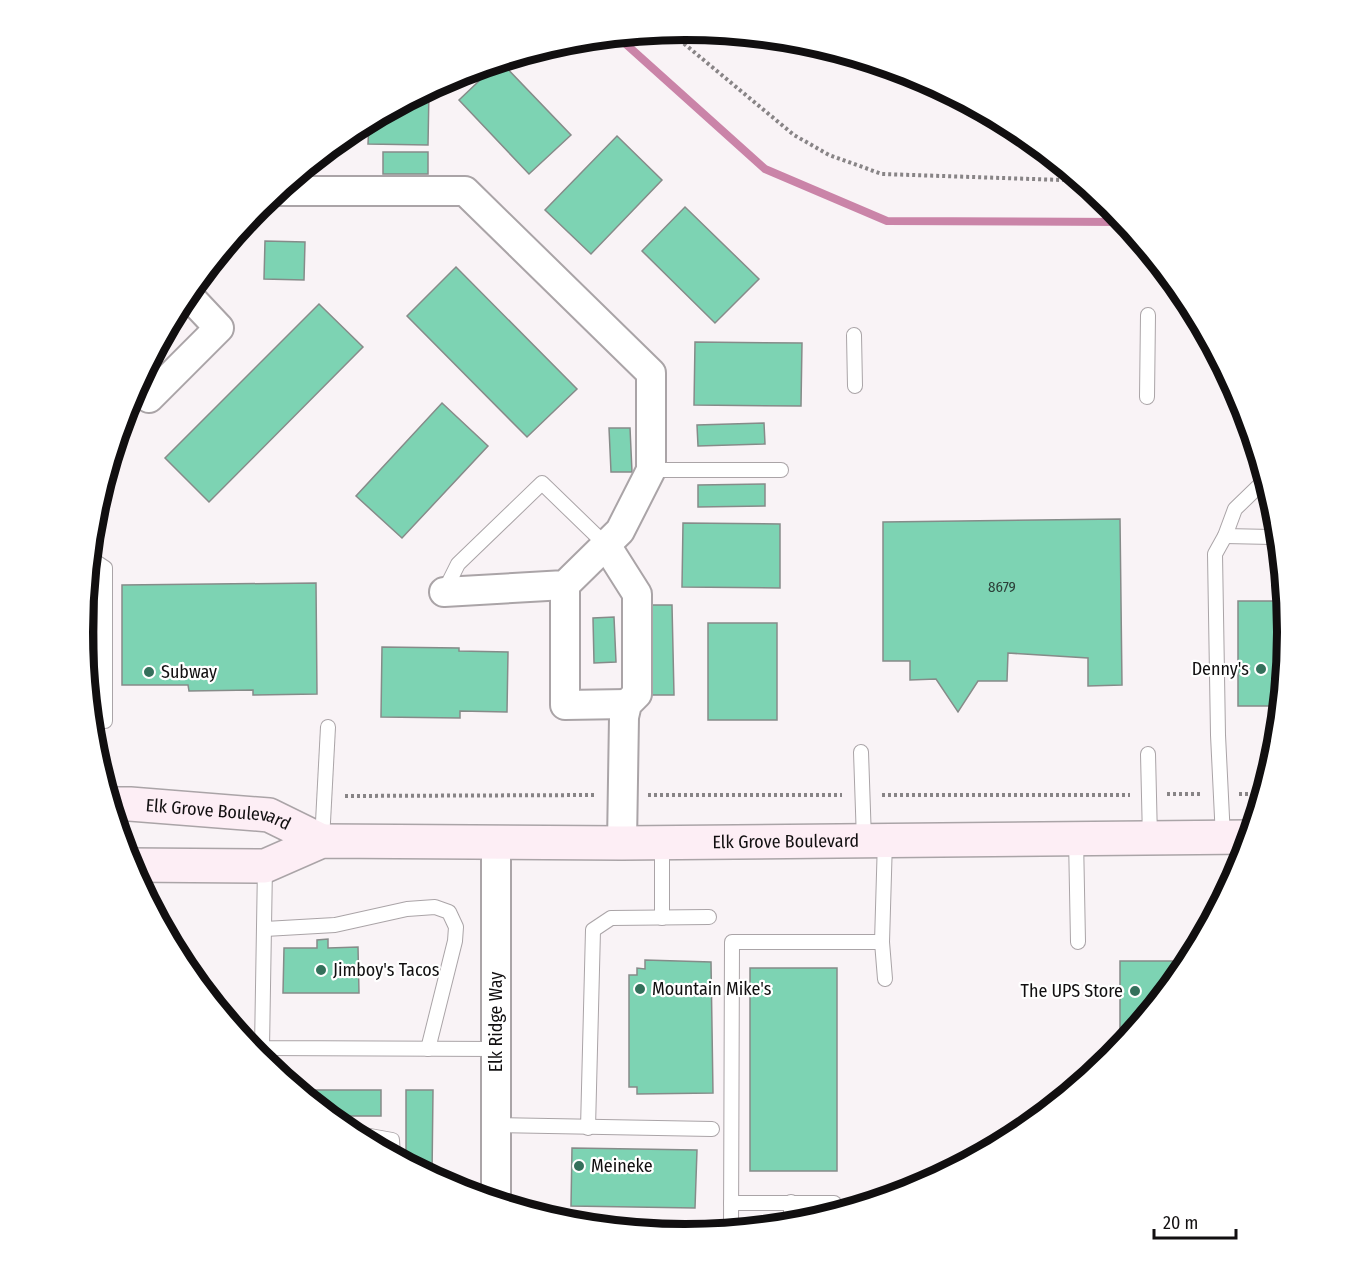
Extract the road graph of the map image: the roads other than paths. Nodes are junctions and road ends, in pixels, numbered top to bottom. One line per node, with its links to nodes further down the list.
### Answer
1 (291, 191): 8 (street)
2 (194, 302): 6 (street)
3 (1148, 315): 7 (lane)
4 (854, 335): 5 (lane)
5 (855, 386)
6 (144, 393)
7 (1147, 397)
8 (651, 470): 9 (lane); 13 (street)
9 (781, 470)
10 (1259, 486): 11 (lane)
11 (1226, 536): 12 (lane); 23 (lane)
12 (1269, 537)
13 (606, 545): 15 (street); 16 (lane); 17 (street)
14 (97, 563): 18 (lane)
15 (565, 585): 16 (street); 17 (street)
16 (444, 592)
17 (627, 704): 30 (street)
18 (105, 721)
19 (328, 727): 27 (lane)
20 (861, 752): 26 (lane)
21 (1148, 754): 25 (lane)
22 (118, 804): 27 (main road, Elk Grove Boulevard)
23 (1236, 837): 25 (main road, Elk Grove Boulevard)
24 (1076, 838): 25 (main road, Elk Grove Boulevard); 26 (main road, Elk Grove Boulevard); 37 (lane)
25 (1149, 838)
26 (874, 840): 28 (main road, Elk Grove Boulevard); 36 (lane)
27 (322, 841): 29 (main road, Elk Grove Boulevard); 32 (main road, Elk Grove Boulevard)
28 (662, 842): 30 (main road, Elk Grove Boulevard); 34 (lane)
29 (496, 843): 30 (main road, Elk Grove Boulevard); 42 (street, Elk Ridge Way)
30 (622, 843)
31 (140, 864): 32 (main road, Elk Grove Boulevard)
32 (265, 866): 35 (lane)
33 (709, 917): 34 (lane)
34 (663, 918): 44 (lane)
35 (265, 929): 39 (lane); 41 (lane)
36 (882, 942): 38 (lane); 50 (lane)
37 (1078, 942)
38 (885, 979)
39 (262, 1047)
40 (263, 1048): 41 (lane)
41 (428, 1049): 42 (lane)
42 (496, 1049): 43 (street, Elk Ridge Way)
43 (496, 1125): 44 (lane); 48 (street, Elk Ridge Way)
44 (588, 1128): 45 (lane)
45 (712, 1129)
46 (376, 1137): 47 (lane)
47 (392, 1147)
48 (496, 1193)
49 (791, 1202): 50 (lane); 51 (lane); 52 (lane)
50 (731, 1203): 53 (lane)
51 (834, 1203)
52 (791, 1214)
53 (731, 1222)

